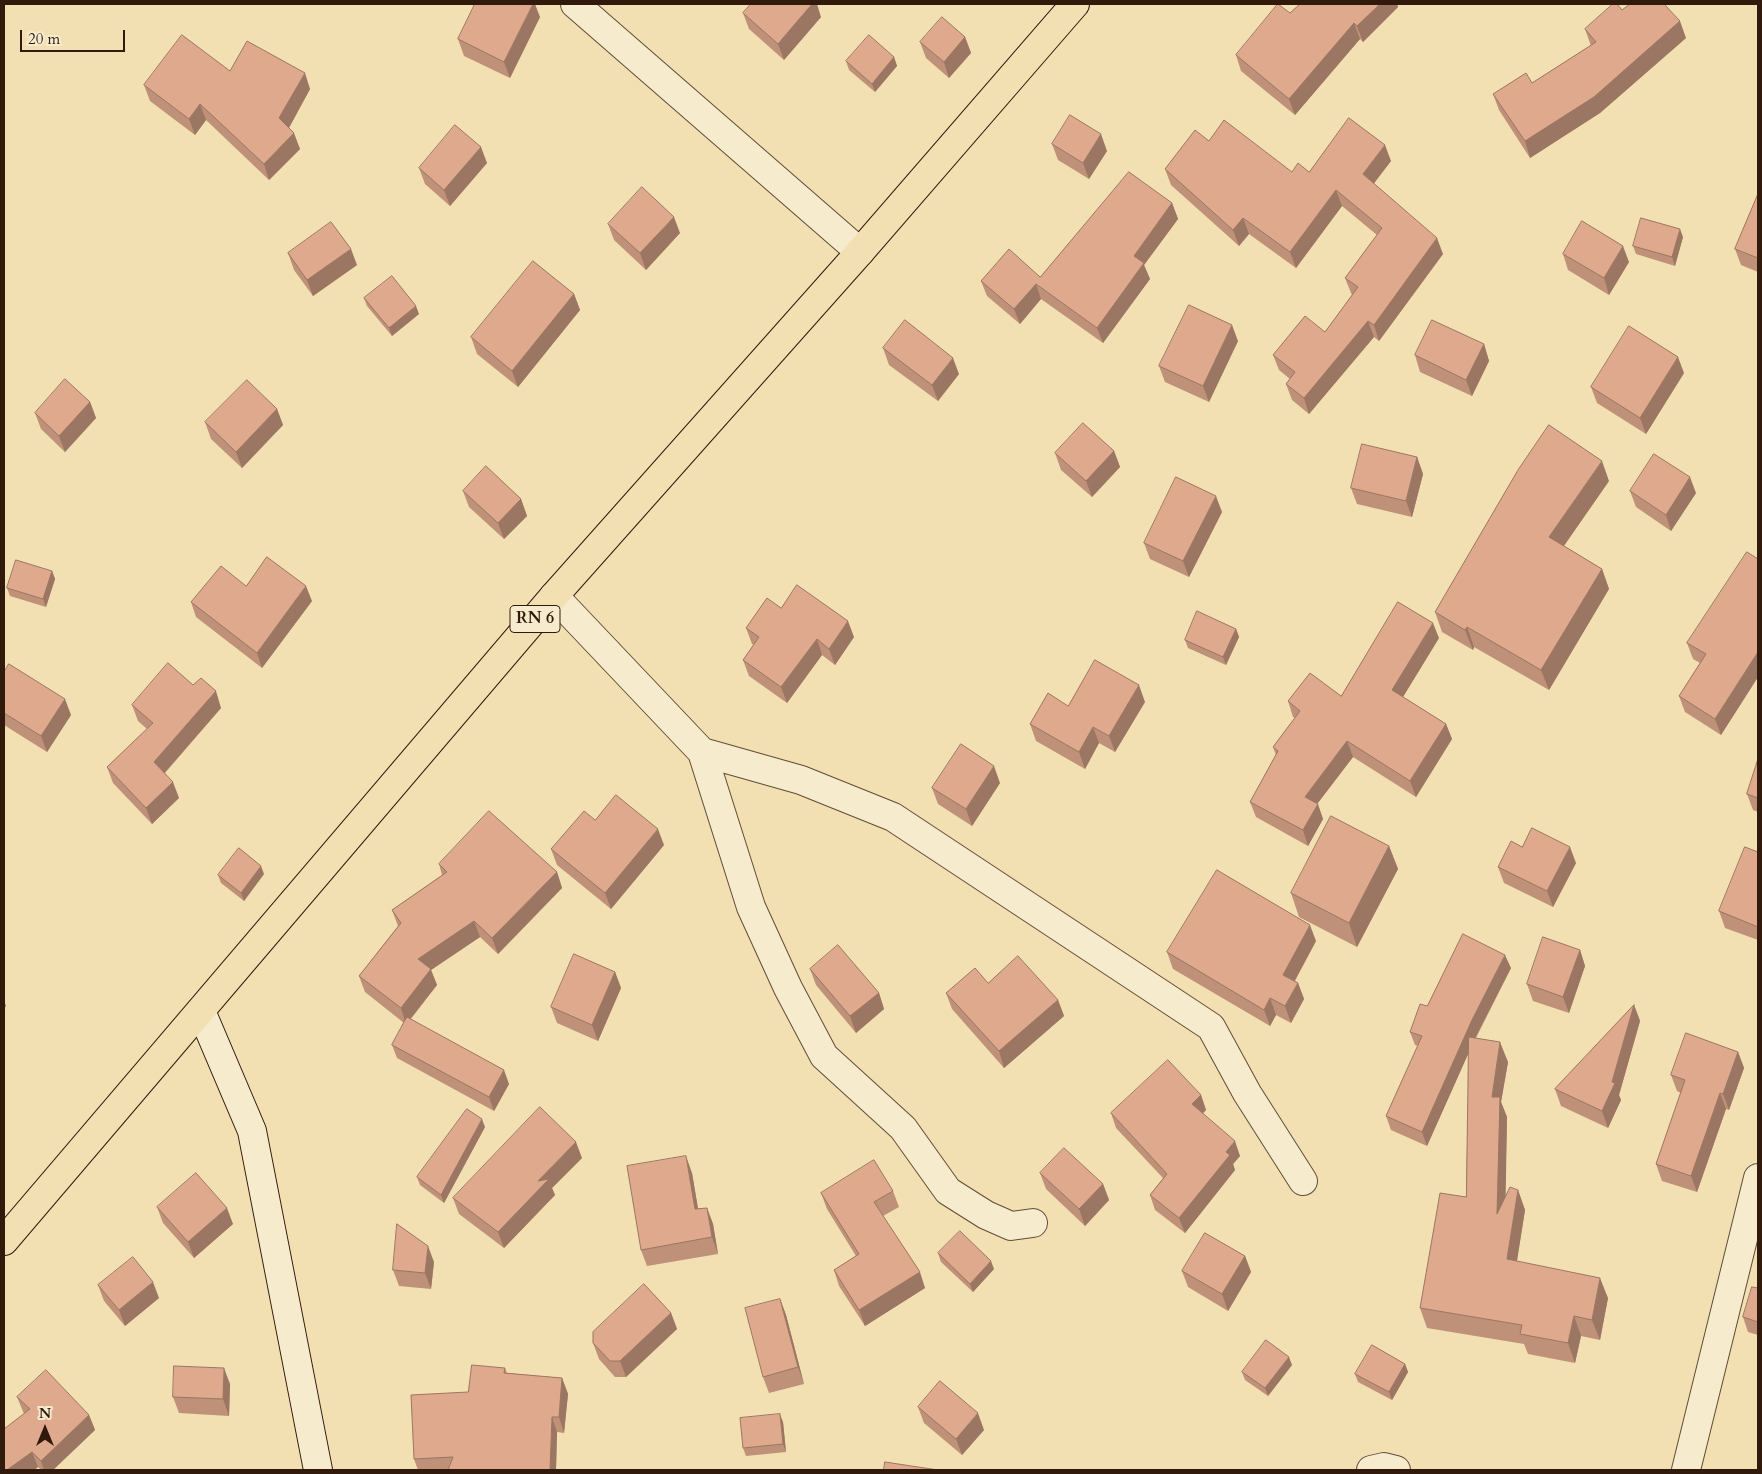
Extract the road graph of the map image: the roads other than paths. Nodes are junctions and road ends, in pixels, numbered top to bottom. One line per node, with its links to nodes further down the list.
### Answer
1 (575, 4): 3 (street)
2 (1074, 4): 3 (main road, RN 6)
3 (860, 252): 4 (main road, RN 6)
4 (554, 596): 5 (street); 6 (main road, RN 6)
5 (702, 752): 8 (street); 9 (street)
6 (201, 1011): 10 (main road, RN 6); 11 (street)
7 (1758, 1178): 14 (street)
8 (1303, 1181)
9 (1032, 1223)
10 (4, 1241)
11 (318, 1470)
12 (1371, 1470): 13 (street)
13 (1396, 1470)
14 (1686, 1470)

